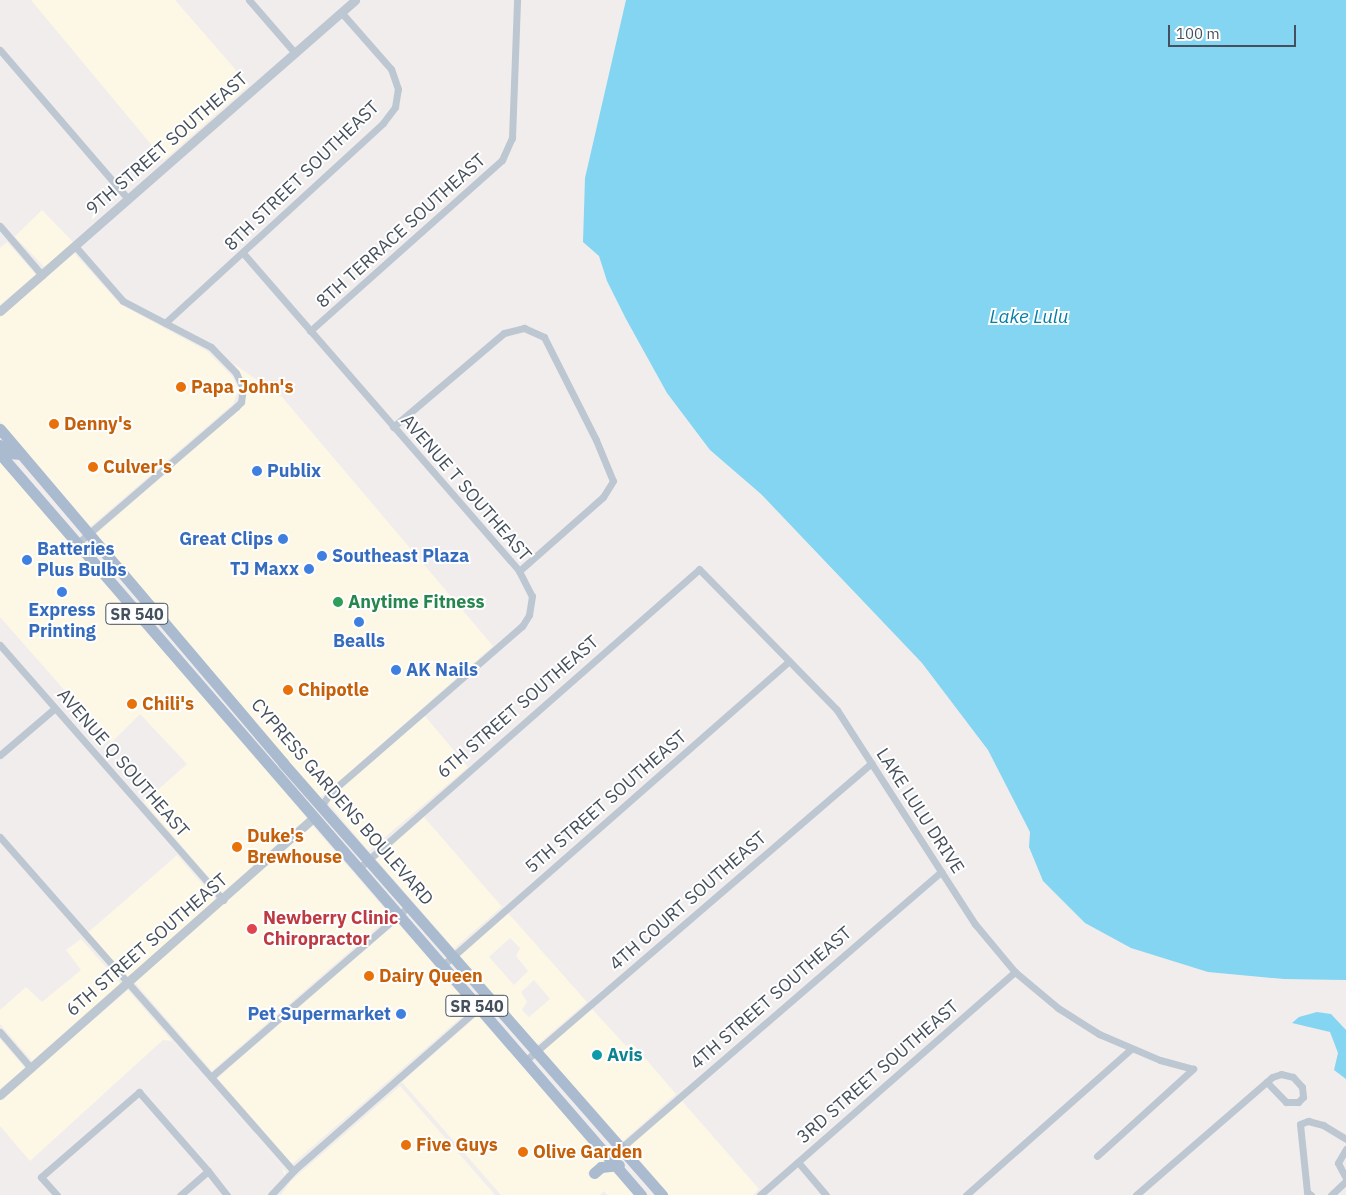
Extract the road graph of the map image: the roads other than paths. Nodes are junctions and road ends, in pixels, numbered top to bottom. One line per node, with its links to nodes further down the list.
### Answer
1 (249, 0): 6 (street)
2 (355, 0): 4 (street, 9TH STREET SOUTHEAST)
3 (518, 0): 14 (street, 8TH TERRACE SOUTHEAST)
4 (341, 12): 6 (street, 9TH STREET SOUTHEAST); 10 (street, 8TH STREET SOUTHEAST)
5 (0, 50): 7 (street)
6 (295, 53): 7 (street, 9TH STREET SOUTHEAST)
7 (128, 199): 9 (street, 9TH STREET SOUTHEAST)
8 (0, 226): 11 (street)
9 (75, 246): 11 (street, 9TH STREET SOUTHEAST); 13 (street)
10 (243, 253): 13 (street, 8TH STREET SOUTHEAST); 14 (street, AVENUE T SOUTHEAST)
11 (42, 275): 12 (street, 9TH STREET SOUTHEAST)
12 (0, 311)
13 (165, 323): 20 (street)
14 (310, 331): 15 (street, AVENUE T SOUTHEAST)
15 (394, 427): 23 (street, AVENUE T SOUTHEAST); 23 (street)
16 (0, 429): 19 (main road, CYPRESS GARDENS BOULEVARD / SR 540)
17 (0, 445): 19 (main road)
18 (0, 454): 21 (main road, CYPRESS GARDENS BOULEVARD / SR 540)
19 (21, 454): 20 (main road, CYPRESS GARDENS BOULEVARD / SR 540)
20 (89, 534): 21 (street); 27 (main road, CYPRESS GARDENS BOULEVARD / SR 540)
21 (77, 544): 24 (main road, CYPRESS GARDENS BOULEVARD / SR 540)
22 (699, 570): 26 (street, LAKE LULU DRIVE); 36 (street, 6TH STREET SOUTHEAST)
23 (519, 571): 33 (street, AVENUE T SOUTHEAST)
24 (157, 637): 27 (main road); 28 (main road, CYPRESS GARDENS BOULEVARD / SR 540)
25 (0, 645): 29 (street, AVENUE Q SOUTHEAST)
26 (790, 661): 32 (street, LAKE LULU DRIVE); 42 (street, 5TH STREET SOUTHEAST)
27 (198, 662): 30 (main road, CYPRESS GARDENS BOULEVARD / SR 540)
28 (198, 684): 30 (main road); 34 (main road, CYPRESS GARDENS BOULEVARD / SR 540)
29 (55, 708): 31 (street); 39 (street, AVENUE Q SOUTHEAST)
30 (268, 745): 33 (main road, CYPRESS GARDENS BOULEVARD / SR 540)
31 (0, 755)
32 (871, 763): 38 (street, LAKE LULU DRIVE); 50 (street, 4TH COURT SOUTHEAST)
33 (321, 806): 34 (street, AVENUE T SOUTHEAST); 36 (main road, CYPRESS GARDENS BOULEVARD / SR 540)
34 (313, 818): 37 (main road, CYPRESS GARDENS BOULEVARD / SR 540); 39 (street, 6TH STREET SOUTHEAST)
35 (0, 837): 45 (street)
36 (369, 860): 37 (street, 6TH STREET SOUTHEAST); 40 (main road, CYPRESS GARDENS BOULEVARD / SR 540)
37 (358, 869): 41 (main road, CYPRESS GARDENS BOULEVARD / SR 540)
38 (941, 872): 44 (street, LAKE LULU DRIVE); 58 (street, 4TH STREET SOUTHEAST)
39 (223, 900): 45 (street, 6TH STREET SOUTHEAST)
40 (410, 906): 41 (street); 42 (main road, CYPRESS GARDENS BOULEVARD / SR 540)
41 (398, 916): 43 (main road, CYPRESS GARDENS BOULEVARD / SR 540); 53 (street)
42 (452, 956): 43 (street, 5TH STREET SOUTHEAST); 46 (main road, CYPRESS GARDENS BOULEVARD / SR 540)
43 (442, 966): 47 (main road, CYPRESS GARDENS BOULEVARD / SR 540)
44 (1015, 972): 49 (street, LAKE LULU DRIVE); 61 (street, 3RD STREET SOUTHEAST)
45 (129, 984): 52 (street, 6TH STREET SOUTHEAST); 53 (street)
46 (490, 998): 47 (street); 50 (main road, CYPRESS GARDENS BOULEVARD / SR 540)
47 (479, 1008): 51 (main road, CYPRESS GARDENS BOULEVARD / SR 540); 64 (street)
48 (0, 1032): 52 (street)
49 (1131, 1049): 60 (street, LAKE LULU DRIVE); 75 (street)
50 (536, 1051): 51 (street, 4TH COURT SOUTHEAST); 58 (main road, CYPRESS GARDENS BOULEVARD / SR 540)
51 (525, 1061): 56 (main road, CYPRESS GARDENS BOULEVARD / SR 540)
52 (31, 1068): 55 (street, 6TH STREET SOUTHEAST)
53 (211, 1077): 64 (street)
54 (1267, 1082): 54 (street); 76 (street)
55 (0, 1095)
56 (575, 1119): 58 (main road); 62 (main road, CYPRESS GARDENS BOULEVARD / SR 540)
57 (1346, 1139): 77 (street)
58 (621, 1148): 72 (main road, CYPRESS GARDENS BOULEVARD / SR 540)
59 (1346, 1149): 66 (street)
60 (1097, 1156)
61 (798, 1162): 73 (street, 3RD STREET SOUTHEAST); 74 (street)
62 (614, 1164): 65 (main road); 71 (main road, CYPRESS GARDENS BOULEVARD / SR 540); 72 (main road)
63 (208, 1171): 67 (street); 68 (street); 69 (street)
64 (293, 1171): 70 (street)
65 (594, 1173)
66 (1346, 1180): 78 (street)
67 (57, 1195)
68 (180, 1195)
69 (227, 1195)
70 (271, 1195)
71 (641, 1195)
72 (661, 1195)
73 (760, 1195)
74 (826, 1195)
75 (966, 1195)
76 (1136, 1195)
77 (1311, 1195)
78 (1330, 1195)

